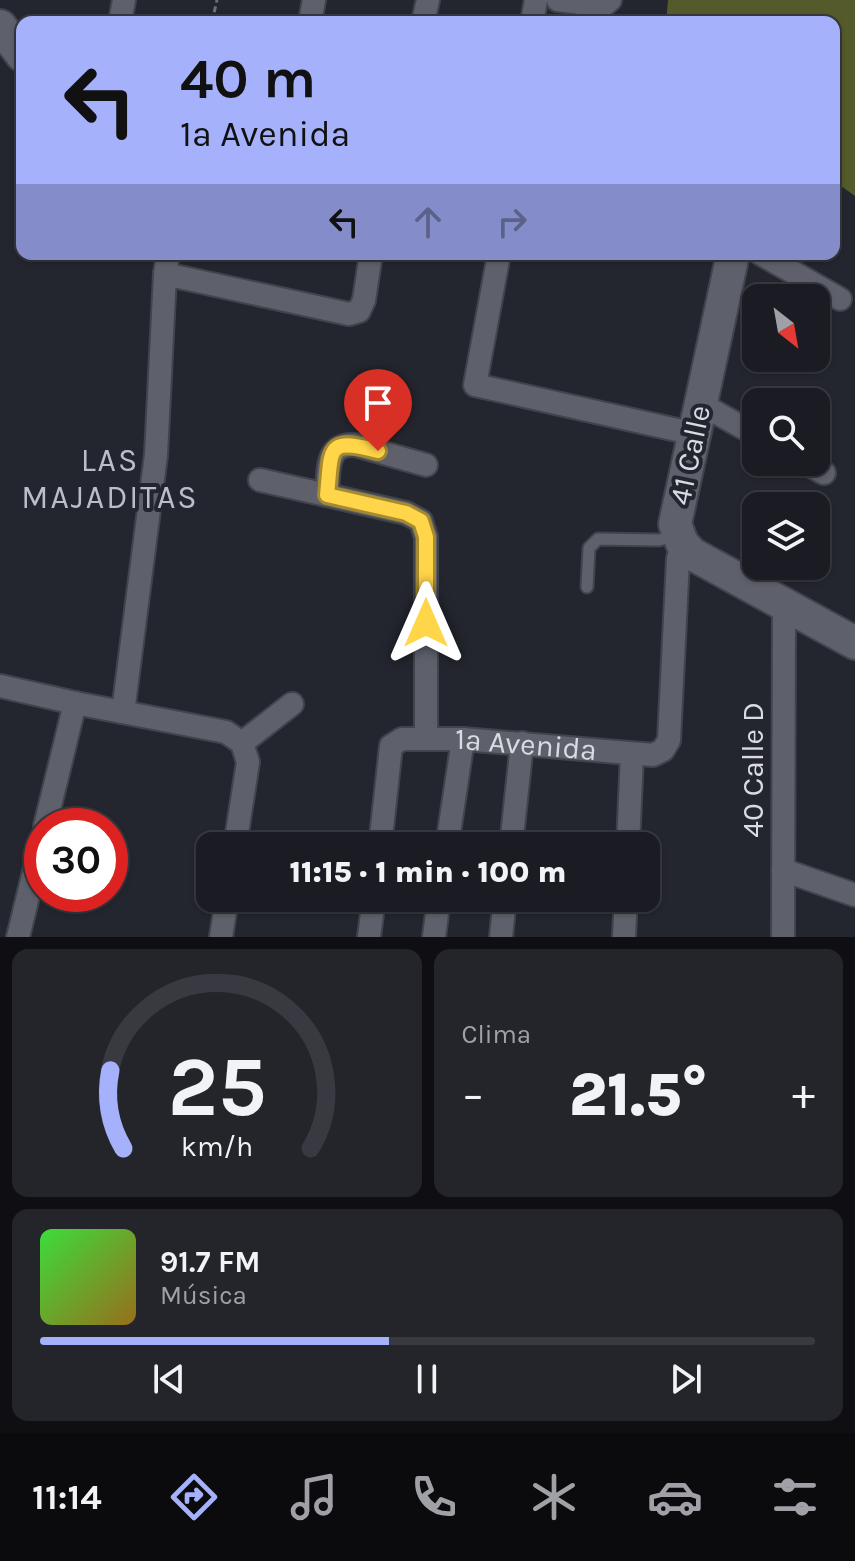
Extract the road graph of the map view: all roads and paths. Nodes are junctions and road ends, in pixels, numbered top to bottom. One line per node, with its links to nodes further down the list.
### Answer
1 (558, 0): 2 (street)
2 (610, 0)
3 (0, 26): 4 (street)
4 (16, 47)
5 (370, 260): 9 (street)
6 (498, 260): 11 (street)
7 (732, 260): 11 (street, 41 Calle)
8 (772, 260): 10 (street)
9 (166, 264): 23 (street)
10 (840, 299)
11 (698, 419): 12 (street); 16 (street, 41 Calle)
12 (742, 431)
13 (426, 465): 15 (street)
14 (260, 480): 15 (street)
15 (327, 495): 24 (street)
16 (681, 539): 17 (lane); 18 (street); 28 (street, 41 Calle)
17 (587, 587)
18 (784, 603): 19 (street); 36 (street, 40 Calle D)
19 (855, 643)
20 (0, 686): 21 (street)
21 (75, 703): 23 (street); 30 (street)
22 (292, 704): 26 (street)
23 (123, 712): 26 (street)
24 (426, 738): 25 (street, 1a Avenida); 32 (street, 1a Avenida)
25 (463, 739): 27 (street, 1a Avenida); 33 (street)
26 (242, 743): 31 (street)
27 (522, 743): 29 (street, 1a Avenida); 34 (street)
28 (663, 750): 29 (street, 1a Avenida)
29 (632, 754): 35 (street)
30 (49, 808)
31 (237, 832)
32 (382, 832)
33 (449, 832)
34 (512, 832)
35 (629, 832)
36 (783, 870): 37 (street); 50 (street, 40 Calle D)
37 (855, 895)
38 (24, 912): 44 (street)
39 (225, 912): 45 (street)
40 (372, 912): 46 (street)
41 (437, 912): 47 (street)
42 (504, 912): 48 (street)
43 (625, 912): 49 (street)
44 (18, 937)
45 (221, 937)
46 (369, 937)
47 (434, 937)
48 (501, 937)
49 (624, 937)
50 (783, 937)

